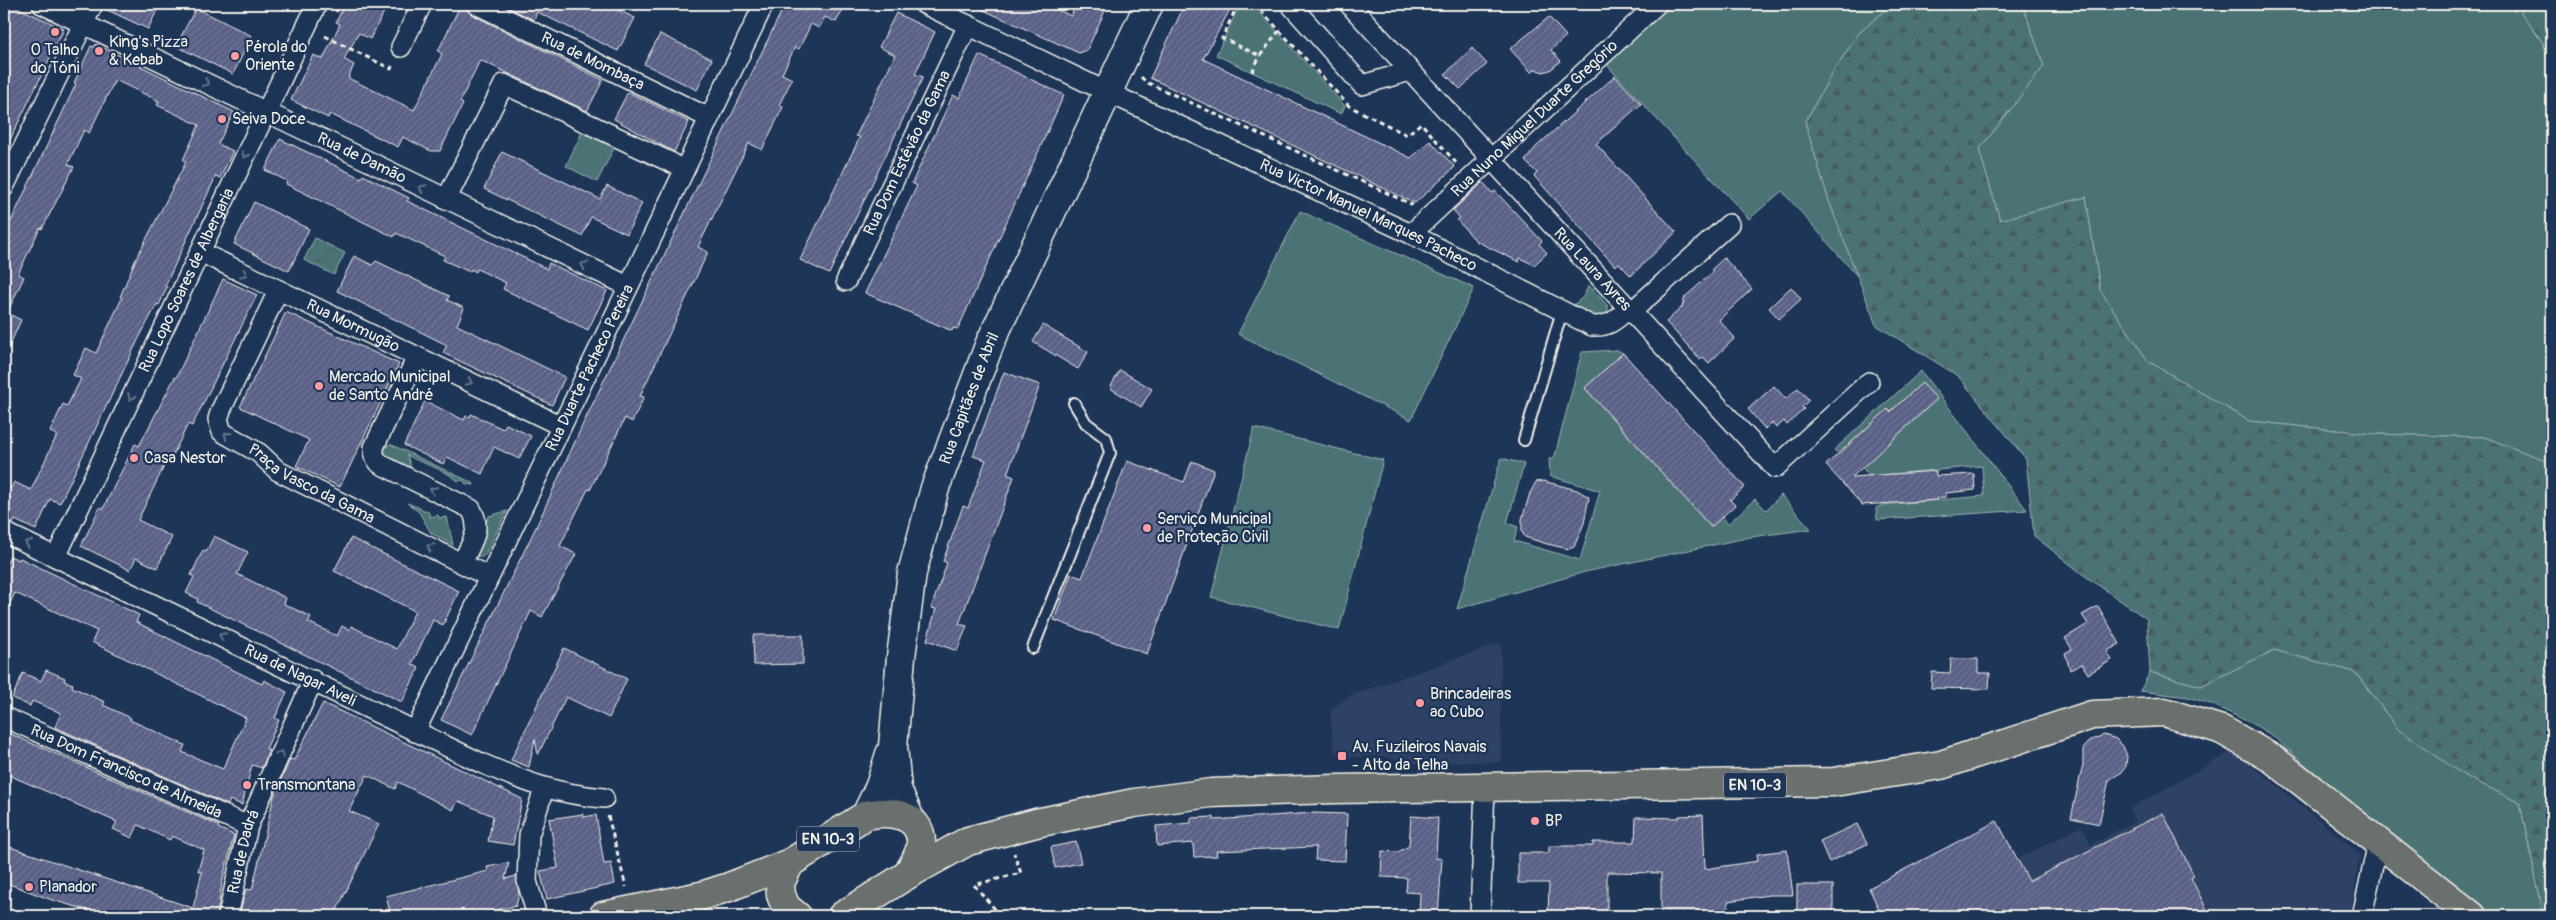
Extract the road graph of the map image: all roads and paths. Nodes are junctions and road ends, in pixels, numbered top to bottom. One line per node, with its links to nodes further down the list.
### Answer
1 (42, 4): 16 (street, Rua de Damão)
2 (93, 4): 16 (street)
3 (317, 4): 26 (street, Rua Lopo Soares de Albergaria)
4 (340, 4): 15 (path)
5 (422, 4): 20 (street)
6 (476, 4): 27 (street, Rua de Mombaça)
7 (764, 4): 27 (street, Rua Duarte Pacheco Pereira)
8 (924, 4): 17 (street, Rua Victor Manuel Marques Pacheco)
9 (1150, 4): 25 (main road, Rua Capitães de Abril)
10 (1238, 4): 21 (path)
11 (1255, 4): 19 (path)
12 (1290, 4): 23 (street)
13 (1349, 4): 23 (street, Rua Laura Ayres)
14 (1657, 4): 28 (street, Rua Nuno Miguel Duarte Gregório)
15 (332, 21)
16 (83, 24): 26 (street, Rua de Damão, one-way to 26); 31 (street)
17 (968, 24): 25 (street, Rua Victor Manuel Marques Pacheco); 37 (street, Rua Dom Estêvão da Gama)
18 (328, 29): 20 (path)
19 (1279, 30): 21 (path); 30 (path)
20 (401, 47)
21 (1260, 56): 24 (path)
22 (1142, 70): 33 (path)
23 (1410, 71): 28 (street, Rua Laura Ayres)
24 (1252, 72)
25 (1107, 92): 35 (street, Rua Victor Manuel Marques Pacheco); 55 (main road, Rua Capitães de Abril)
26 (265, 111): 32 (street, Rua de Damão, one-way to 26); 36 (street, Rua Lopo Soares de Albergaria, one-way to 36)
27 (709, 118): 38 (street, Rua Duarte Pacheco Pereira)
28 (1490, 158): 35 (street, Rua Nuno Miguel Duarte Gregório); 41 (street, Rua Laura Ayres)
29 (672, 163): 32 (street)
30 (1459, 166)
31 (4, 187)
32 (446, 200): 38 (street, Rua de Damão, one-way to 32)
33 (1415, 206)
34 (1729, 224): 41 (street)
35 (1411, 234): 40 (street, Rua Victor Manuel Marques Pacheco)
36 (200, 252): 39 (street, Rua Mormugão, one-way to 39); 48 (street, Rua Lopo Soares de Albergaria, one-way to 48)
37 (846, 281)
38 (628, 286): 45 (street, Rua Duarte Pacheco Pereira)
39 (278, 291): 42 (street, Rua Mormugão); 49 (street, Praça Vasco da Gama, one-way to 39)
40 (1562, 311): 41 (street, Rua Victor Manuel Marques Pacheco); 46 (lane)
41 (1628, 311): 43 (street, Rua Laura Ayres)
42 (417, 357): 45 (street, Rua Mormugão, one-way to 45); 49 (street, one-way to 42)
43 (1869, 382)
44 (1074, 403): 51 (lane)
45 (561, 426): 50 (street, Rua Duarte Pacheco Pereira)
46 (1524, 440)
47 (4, 532): 48 (street, Rua de Nagar Aveli, one-way to 47)
48 (56, 557): 52 (street, Rua de Nagar Aveli, one-way to 48)
49 (462, 563): 50 (street, Praça Vasco da Gama)
50 (489, 577): 54 (street, Rua Duarte Pacheco Pereira)
51 (1033, 648)
52 (313, 680): 54 (street, Rua de Nagar Aveli); 61 (street, Rua de Dadrá, one-way to 52)
53 (4, 717): 61 (street, Rua Dom Francisco de Almeida)
54 (415, 732): 57 (street, Rua de Nagar Aveli)
55 (892, 746): 59 (main road); 60 (main road, Rua Capitães de Abril)
56 (1484, 788): 62 (main road, EN 10-3); 63 (main road, EN 10-3); 75 (street)
57 (544, 789): 58 (street, Rua de Nagar Aveli); 72 (street)
58 (604, 798): 68 (path)
59 (866, 814): 60 (main road, EN 10-3); 65 (main road, EN 10-3)
60 (915, 824): 62 (main road, EN 10-3); 66 (main road, EN 10-3)
61 (248, 826): 71 (street, Rua de Dadrá)
62 (968, 841): 66 (main road, EN 10-3)
63 (2378, 842): 76 (street); 77 (main road, EN 10-3)
64 (1011, 845): 74 (path)
65 (790, 862): 67 (main road, EN 10-3); 69 (main road, EN 10-3)
66 (907, 875): 70 (main road, EN 10-3)
67 (729, 887): 68 (main road, EN 10-3); 69 (main road, EN 10-3)
68 (631, 910): 73 (main road, EN 10-3)
69 (793, 914)
70 (845, 915)
71 (228, 916)
72 (536, 916)
73 (603, 916)
74 (1001, 916)
75 (1480, 916)
76 (2362, 916)
77 (2472, 916)

